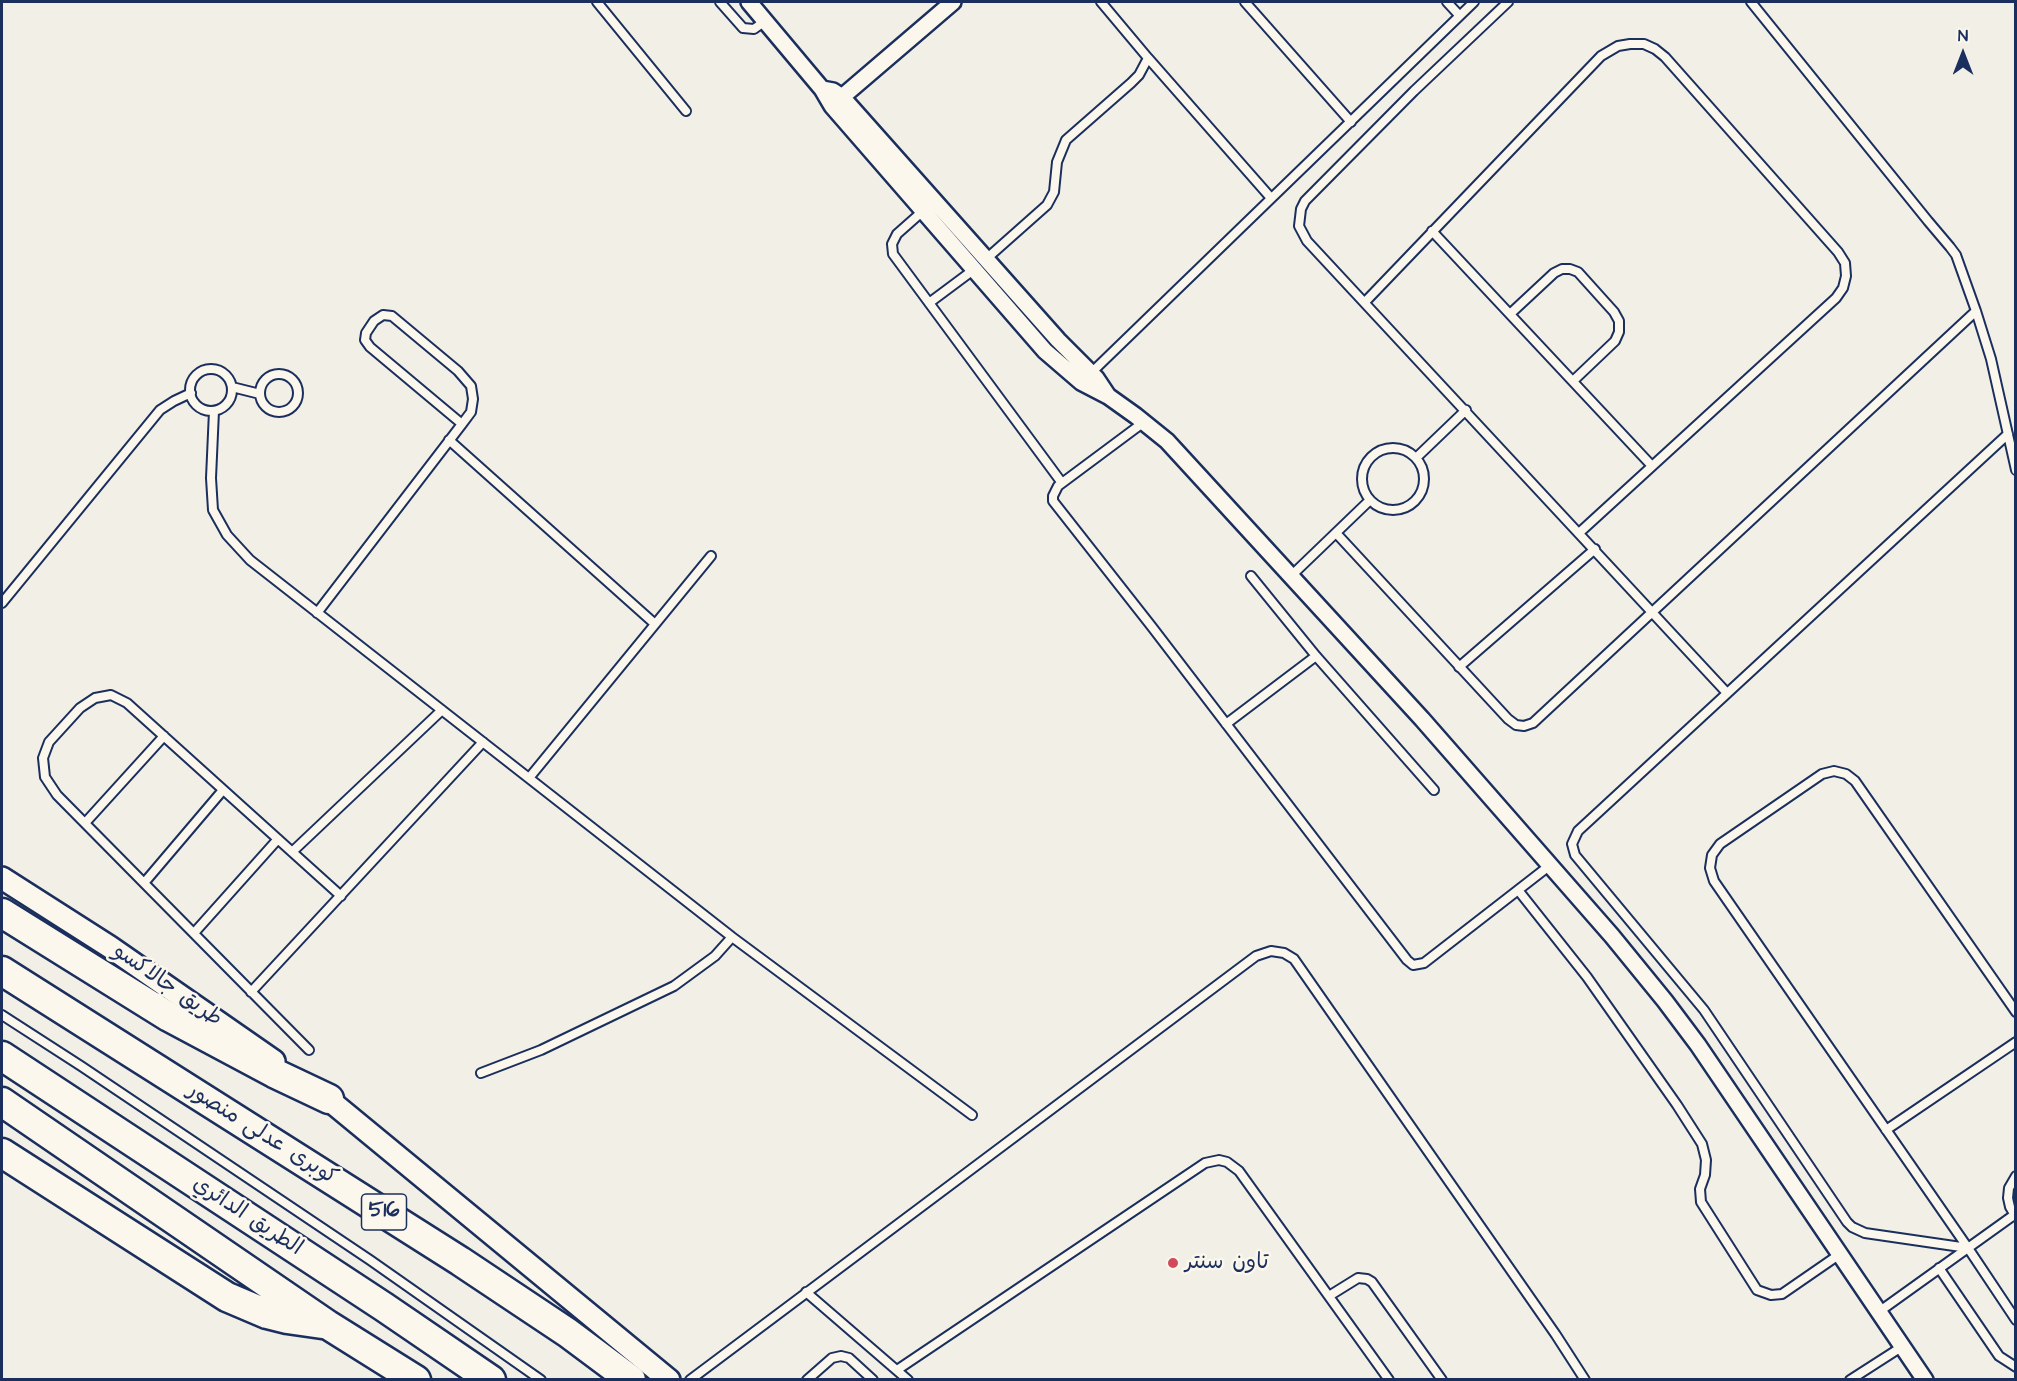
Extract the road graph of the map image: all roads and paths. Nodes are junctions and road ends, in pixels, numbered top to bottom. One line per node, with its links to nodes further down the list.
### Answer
1 (597, 2): 15 (lane)
2 (720, 2): 12 (lane)
3 (749, 2): 12 (street)
4 (953, 2): 14 (street)
5 (1101, 2): 13 (lane)
6 (1245, 2): 16 (lane)
7 (1447, 2): 11 (lane)
8 (1474, 2): 11 (lane)
9 (1508, 2): 21 (lane)
10 (1751, 2): 23 (lane)
11 (1460, 15): 16 (lane)
12 (765, 21): 14 (street)
13 (1148, 58): 17 (lane); 20 (lane)
14 (837, 101): 18 (street); 20 (street)
15 (686, 111)
16 (1351, 122): 17 (lane)
17 (1271, 198): 25 (lane)
18 (923, 211): 20 (street); 22 (lane)
19 (1432, 231): 21 (lane); 24 (lane); 38 (lane)
20 (980, 264): 22 (lane); 25 (street); 30 (street)
21 (1365, 302): 31 (lane)
22 (929, 303): 40 (lane)
23 (1976, 311): 35 (lane); 49 (lane)
24 (1510, 314): 26 (lane); 26 (lane)
25 (1091, 373): 30 (street)
26 (1573, 381): 38 (lane)
27 (232, 387): 28 (lane); 29 (lane); 32 (lane)
28 (191, 393): 32 (lane); 48 (lane)
29 (260, 394): 29 (lane)
30 (1108, 396): 33 (street)
31 (1466, 410): 37 (lane); 42 (lane)
32 (214, 411): 50 (lane)
33 (1144, 422): 40 (lane); 47 (street)
34 (462, 424): 34 (lane); 36 (lane)
35 (2008, 434): 39 (lane); 54 (lane)
36 (449, 440): 50 (lane); 51 (lane)
37 (1416, 458): 41 (lane); 41 (lane)
38 (1652, 466): 42 (lane)
39 (2016, 470)
40 (1062, 483): 56 (lane)
41 (1370, 500): 43 (lane)
42 (1579, 533): 44 (lane)
43 (1336, 534): 47 (lane); 53 (lane)
44 (1594, 549): 49 (lane); 53 (lane)
45 (711, 556): 51 (lane)
46 (1251, 576): 52 (lane)
47 (1291, 576): 65 (street)
48 (2, 603)
49 (1652, 612): 53 (lane); 54 (lane)
50 (317, 613): 55 (lane)
51 (655, 624): 59 (lane)
52 (1316, 656): 56 (lane); 61 (lane)
53 (1459, 667)
54 (1727, 693): 90 (lane)
55 (442, 710): 58 (lane); 64 (lane)
56 (1226, 724): 68 (lane)
57 (164, 736): 60 (lane); 62 (lane); 62 (lane)
58 (483, 742): 59 (lane); 69 (lane)
59 (529, 778): 72 (lane)
60 (223, 790): 63 (lane); 67 (lane)
61 (1434, 790)
62 (85, 823): 67 (lane)
63 (278, 839): 64 (lane); 71 (lane)
64 (292, 852): 69 (lane)
65 (1549, 866): 68 (lane); 91 (street)
66 (2, 879): 82 (main road, طريق جالاكسو)
67 (144, 883): 71 (lane)
68 (1518, 890): 91 (lane)
69 (341, 896): 74 (lane)
70 (2, 913): 82 (highway)
71 (194, 933): 74 (lane)
72 (732, 938): 80 (lane); 84 (lane)
73 (2, 971): 106 (highway, كوبرى عدلى منصور / 516)
74 (251, 992): 78 (lane)
75 (2016, 1012): 85 (lane)
76 (2, 1015): 105 (lane)
77 (2016, 1042): 85 (lane)
78 (309, 1050)
79 (2, 1056): 81 (highway, الطريق الدائري)
80 (481, 1073)
81 (54, 1091): 88 (highway); 104 (highway, الطريق الدائري)
82 (329, 1099): 107 (main road, طريق جالاكسو)
83 (2, 1102): 88 (highway, الطريق الدائري)
84 (972, 1115)
85 (1886, 1130): 90 (lane)
86 (2, 1153): 97 (highway)
87 (2016, 1176): 89 (lane)
88 (153, 1205): 97 (highway, الطريق الدائري)
89 (2015, 1216): 90 (lane)
90 (1968, 1248): 92 (lane); 96 (lane)
91 (1840, 1254): 95 (street)
92 (1939, 1268): 95 (lane); 100 (lane)
93 (806, 1292): 101 (lane); 108 (lane); 114 (lane)
94 (1329, 1296): 101 (lane); 112 (lane); 113 (lane)
95 (1880, 1311): 99 (street)
96 (2016, 1320)
97 (328, 1325): 98 (highway, الطريق الدائري)
98 (354, 1341): 102 (highway); 103 (highway, الطريق الدائري)
99 (1903, 1346): 115 (lane); 116 (street)
100 (2016, 1367)
101 (897, 1370): 111 (lane)
102 (386, 1380)
103 (416, 1380)
104 (491, 1380)
105 (541, 1380)
106 (631, 1380)
107 (669, 1380)
108 (690, 1380)
109 (807, 1380): 110 (lane)
110 (873, 1380)
111 (908, 1380)
112 (1389, 1380)
113 (1442, 1380)
114 (1585, 1380)
115 (1850, 1380)
116 (1925, 1380)

